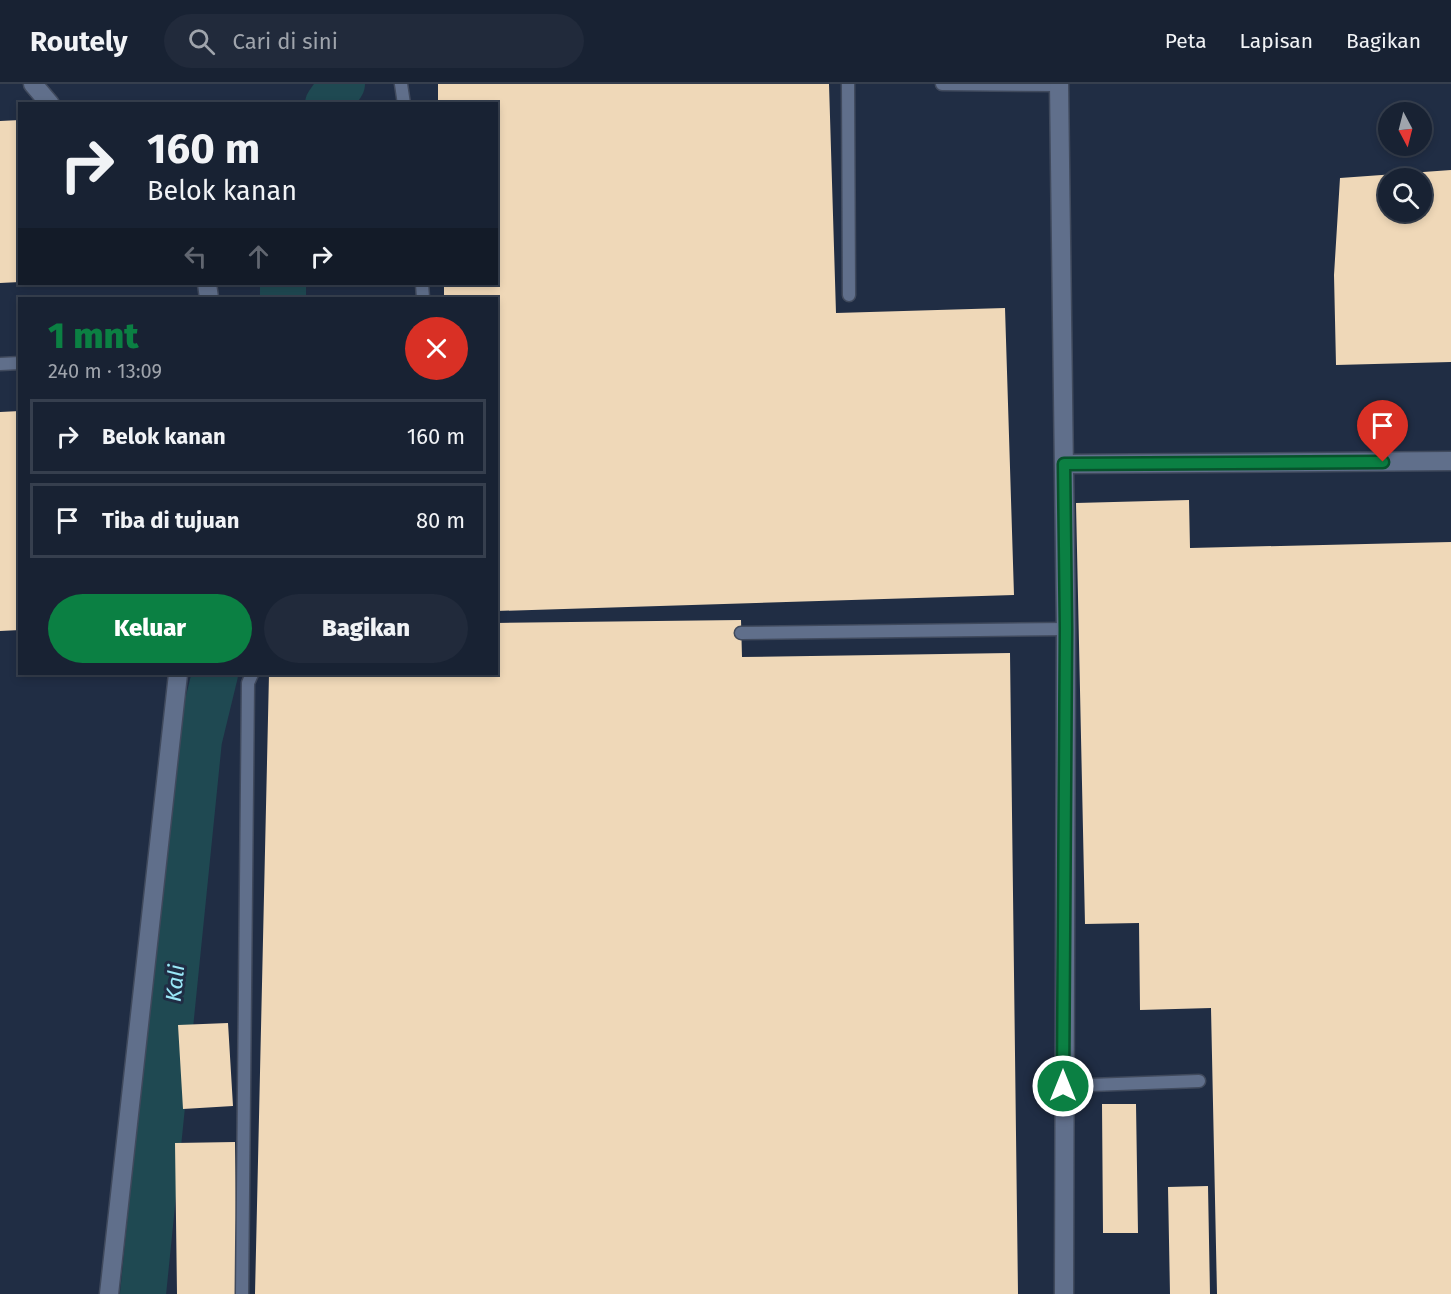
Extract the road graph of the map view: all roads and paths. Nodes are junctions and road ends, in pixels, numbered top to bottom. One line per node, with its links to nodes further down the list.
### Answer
1 (33, 84): 6 (street)
2 (401, 84): 7 (lane)
3 (848, 84): 8 (lane)
4 (942, 84): 5 (lane)
5 (1059, 84): 12 (street)
6 (48, 102)
7 (404, 102)
8 (849, 295)
9 (18, 363): 10 (lane)
10 (0, 364)
11 (1451, 461): 12 (street)
12 (1064, 464): 13 (street)
13 (1066, 629): 14 (lane); 18 (street)
14 (741, 633)
15 (178, 675): 19 (street)
16 (252, 675): 20 (lane)
17 (1199, 1081): 18 (lane)
18 (1063, 1086): 21 (street)
19 (110, 1294)
20 (242, 1294)
21 (1064, 1294)

